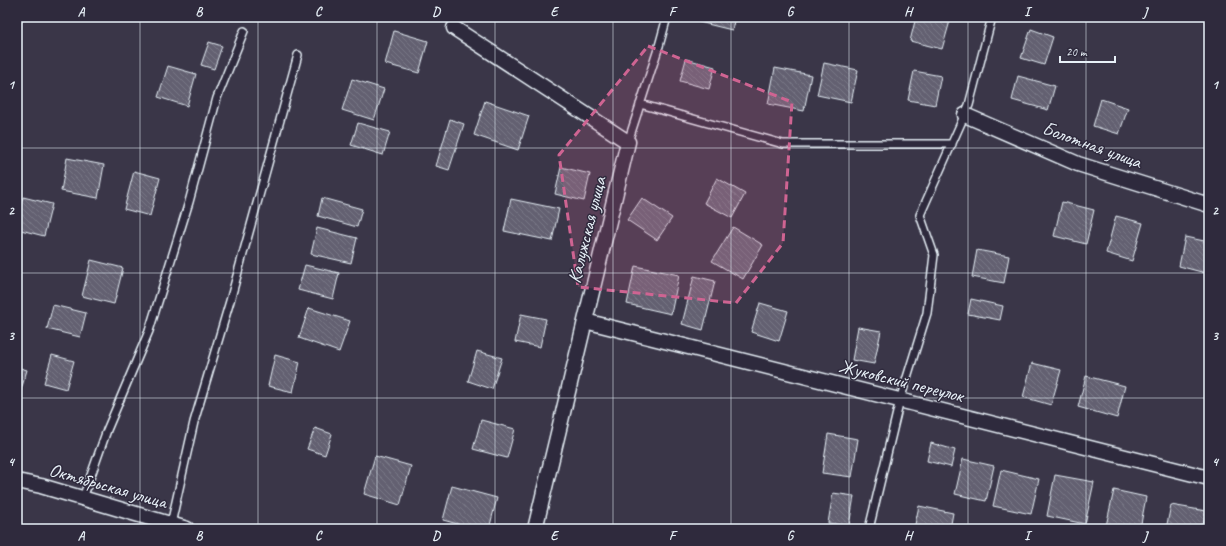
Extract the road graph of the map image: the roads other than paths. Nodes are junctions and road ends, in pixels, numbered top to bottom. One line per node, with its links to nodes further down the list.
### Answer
1 (20, 17): 4 (lane)
2 (667, 17): 8 (lane)
3 (992, 17): 9 (lane)
4 (17, 20)
5 (454, 28): 10 (street)
6 (244, 31): 17 (lane)
7 (298, 55): 18 (lane)
8 (640, 104): 10 (lane); 11 (lane)
9 (965, 115): 11 (lane); 12 (street, Болотная улица)
10 (628, 142): 13 (street, Калужская улица)
11 (952, 144): 14 (lane)
12 (1209, 205)
13 (585, 321): 14 (street, Жуковский переулок); 20 (street, Калужская улица)
14 (900, 400): 15 (street, Жуковский переулок); 21 (lane)
15 (1209, 478)
16 (17, 481): 17 (street, Октябрьская улица)
17 (83, 498): 18 (street, Октябрьская улица)
18 (170, 527): 19 (street, Октябрьская улица)
19 (187, 529)
20 (534, 529)
21 (869, 529)

